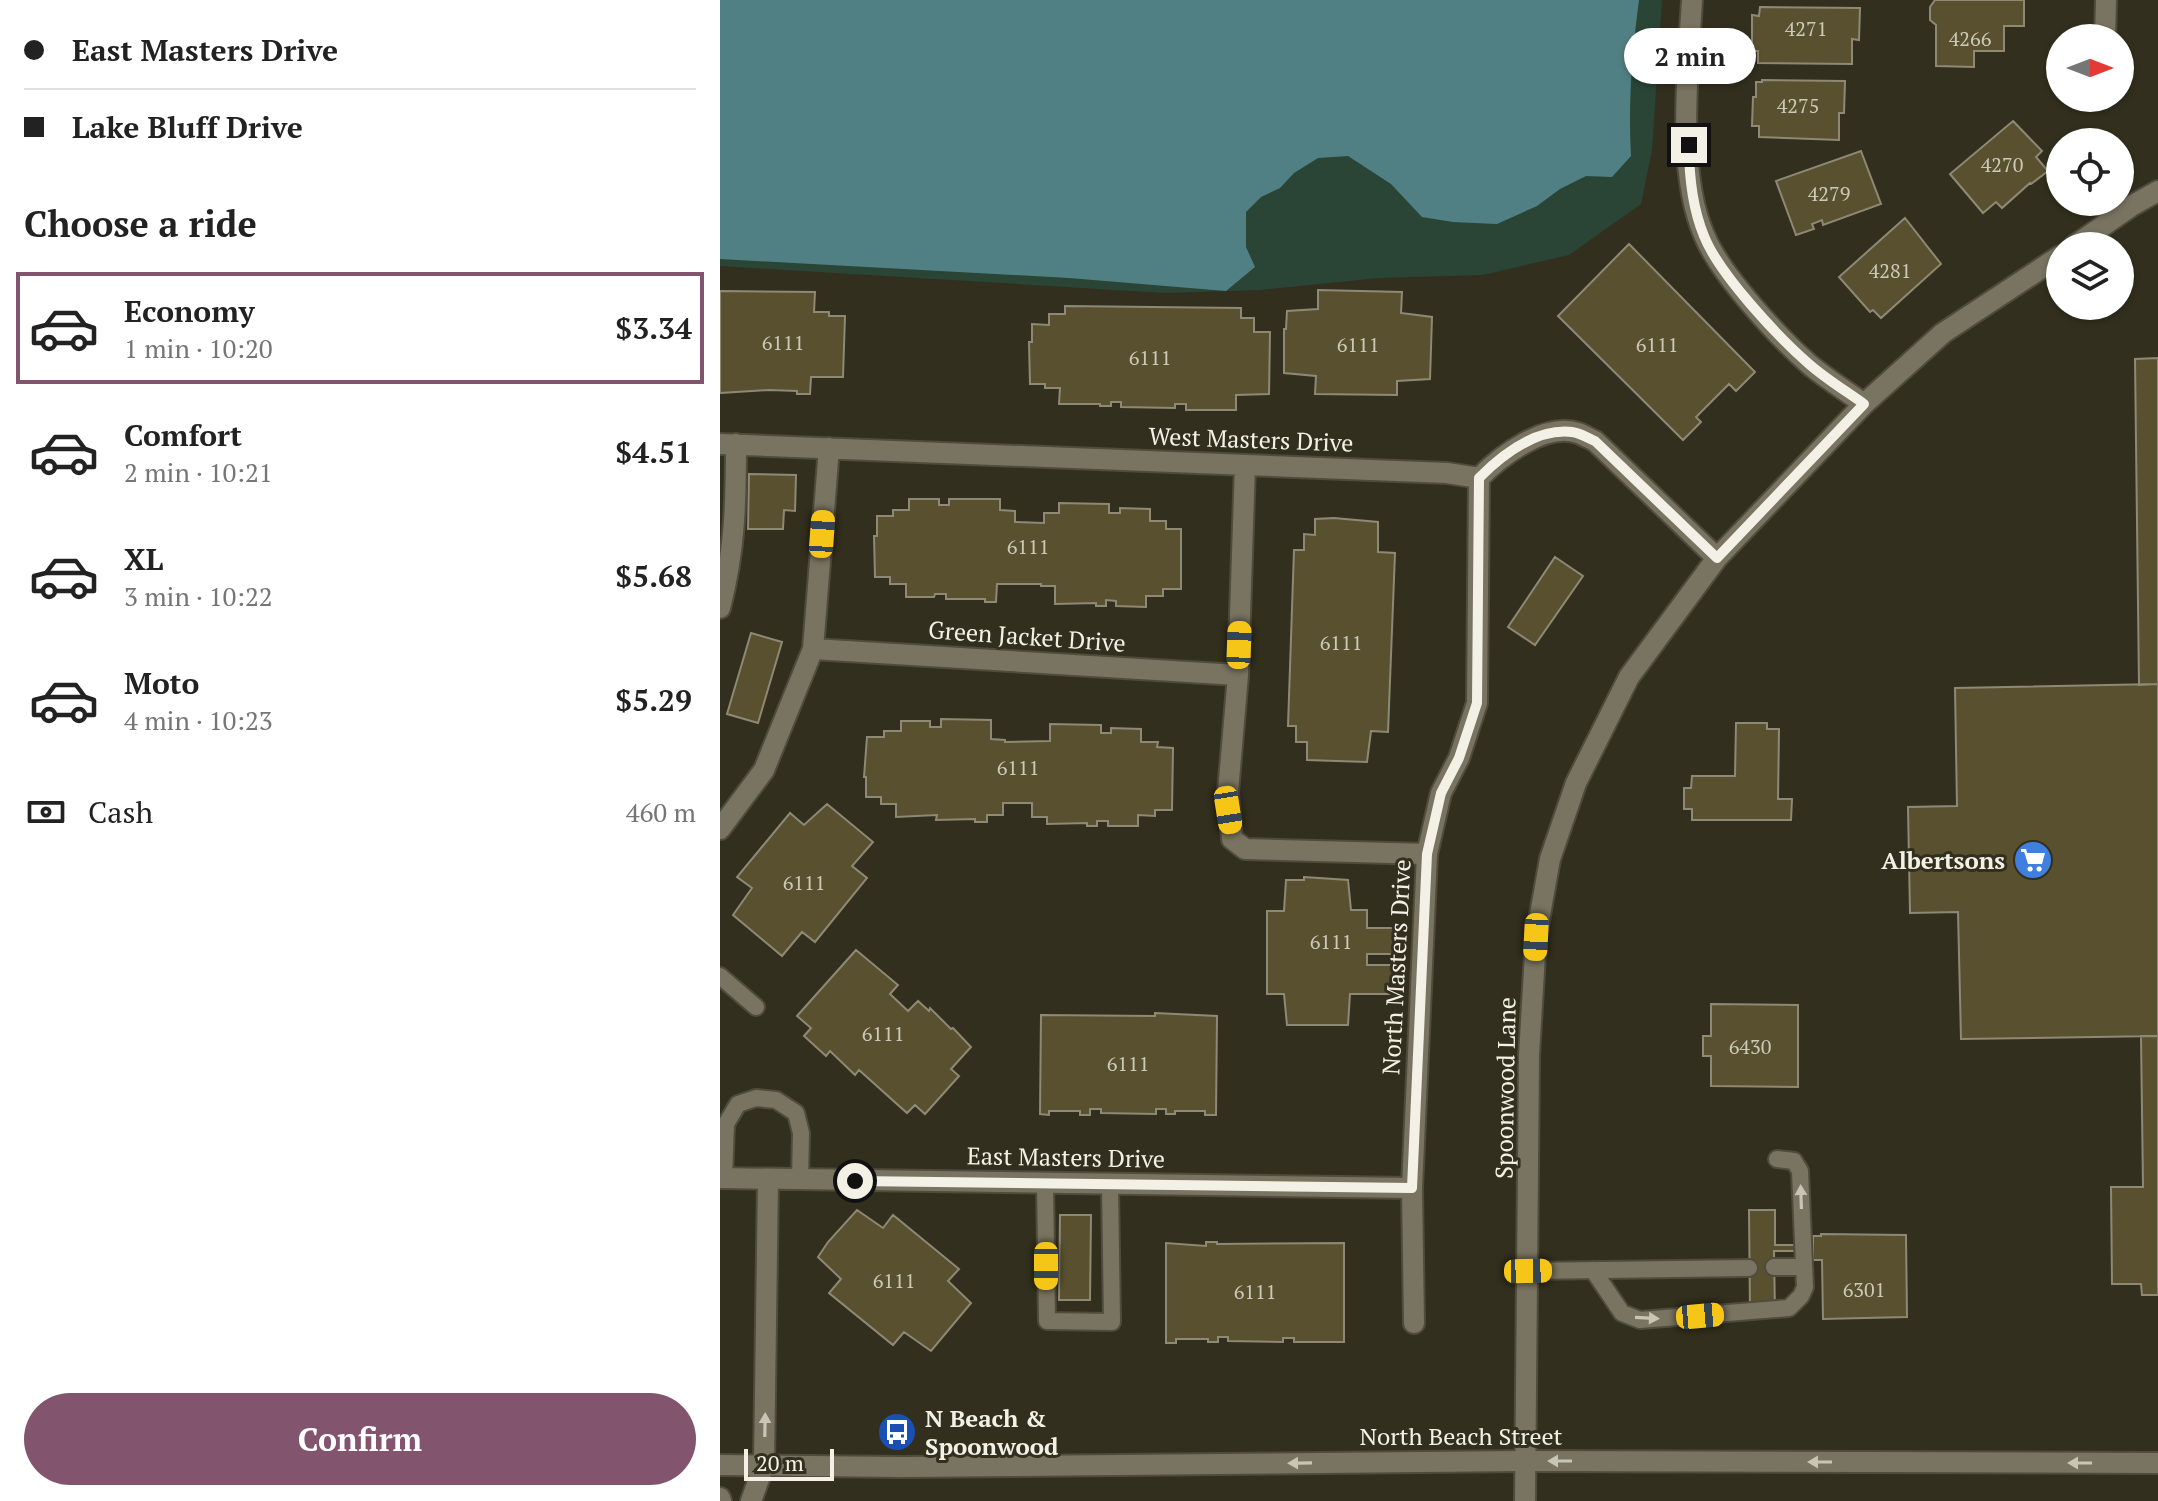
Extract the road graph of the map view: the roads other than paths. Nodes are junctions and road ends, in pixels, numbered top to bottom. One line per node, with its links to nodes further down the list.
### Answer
1 (1692, 0): 7 (street)
2 (2106, 0): 3 (street)
3 (2105, 24)
4 (2158, 191): 5 (street)
5 (2094, 232)
6 (2046, 265): 7 (street, Spoonwood Lane)
7 (1864, 404): 12 (street, Spoonwood Lane)
8 (728, 444): 9 (street, West Masters Drive); 13 (street)
9 (829, 448): 10 (street, West Masters Drive); 14 (street)
10 (1245, 465): 11 (street, West Masters Drive); 15 (street)
11 (1479, 478): 12 (street); 17 (street, North Masters Drive)
12 (1717, 558): 31 (street, Spoonwood Lane)
13 (720, 608)
14 (813, 649): 15 (street, Green Jacket Drive); 16 (street)
15 (1238, 675): 17 (street)
16 (720, 829)
17 (1427, 854): 26 (street, North Masters Drive)
18 (720, 976): 19 (lane)
19 (756, 1007)
20 (1777, 1159): 28 (lane, one-way to 20)
21 (722, 1178): 22 (street, East Masters Drive); 23 (lane)
22 (768, 1179): 23 (street, East Masters Drive); 36 (street, one-way to 22)
23 (800, 1180): 24 (street, East Masters Drive)
24 (1045, 1183): 25 (street, East Masters Drive); 25 (lane)
25 (1110, 1184): 26 (street, East Masters Drive)
26 (1412, 1188): 32 (street, North Masters Drive)
27 (1774, 1267): 28 (lane)
28 (1804, 1267): 30 (lane, one-way to 28)
29 (1749, 1268): 30 (lane)
30 (1593, 1270): 31 (lane)
31 (1528, 1271): 33 (street, Spoonwood Lane)
32 (1414, 1323)
33 (1524, 1461): 34 (street, North Beach Street, one-way to 33); 36 (street, North Beach Street, one-way to 36); 38 (street, Spoonwood Lane)
34 (2158, 1463)
35 (720, 1465): 36 (street, North Beach Street)
36 (764, 1465): 37 (street)
37 (751, 1501)
38 (1525, 1501)

